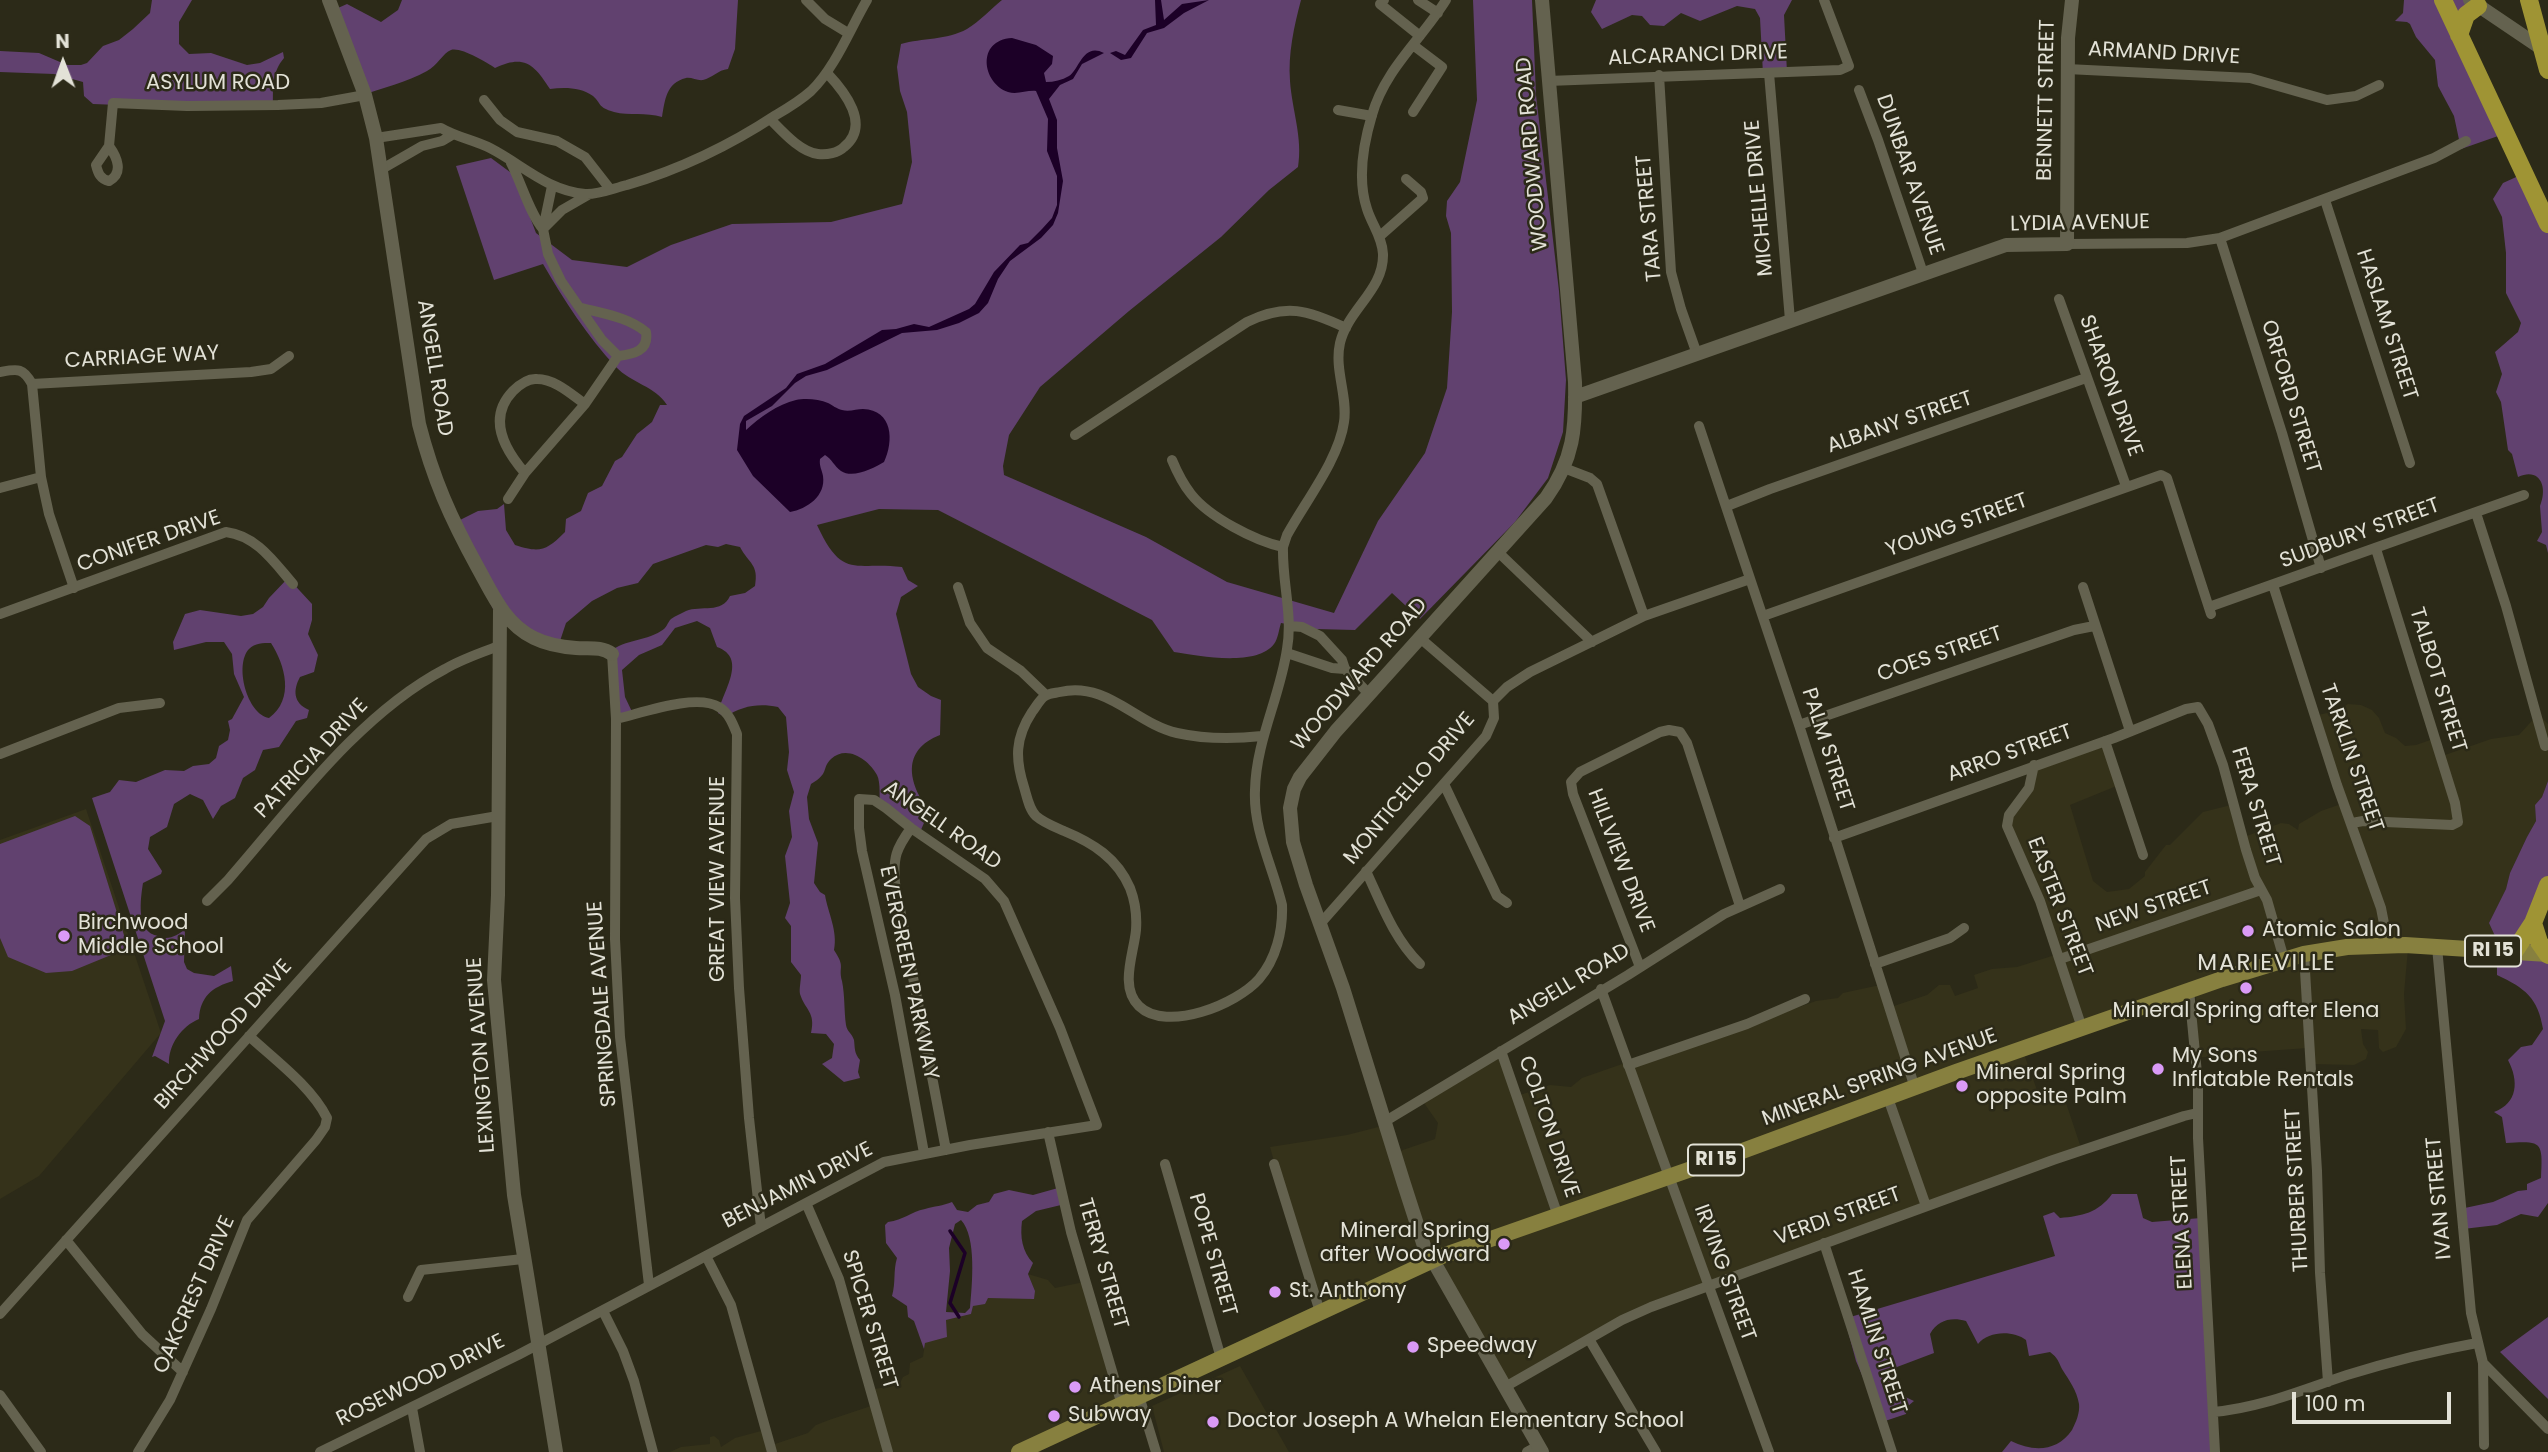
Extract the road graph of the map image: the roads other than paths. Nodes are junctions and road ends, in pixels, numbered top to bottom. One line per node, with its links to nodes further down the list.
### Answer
1 (329, 0): 27 (street, ANGELL ROAD)
2 (806, 0): 14 (street)
3 (867, 0): 14 (street)
4 (1384, 0): 16 (street)
5 (1418, 0): 13 (street)
6 (1447, 0): 13 (street)
7 (1542, 0): 24 (street, WOODWARD ROAD)
8 (1824, 0): 22 (street, ALCARANCI DRIVE)
9 (2072, 0): 19 (street, BENNETT STREET)
10 (2443, 0): 15 (highway)
11 (2530, 2): 20 (highway)
12 (2474, 3): 15 (highway); 18 (street)
13 (1438, 13): 16 (street)
14 (848, 33): 21 (street)
15 (2459, 35): 44 (highway)
16 (1420, 36): 17 (street)
17 (1413, 45): 30 (street); 31 (street)
18 (2548, 53)
19 (2067, 69): 25 (street, ARMAND DRIVE); 48 (street, BENNETT STREET)
20 (2548, 70)
21 (827, 73): 32 (street); 32 (street)
22 (1769, 73): 23 (street, ALCARANCI DRIVE); 52 (street, MICHELLE DRIVE)
23 (1659, 75): 24 (street, ALCARANCI DRIVE); 54 (street, TARA STREET)
24 (1548, 81): 60 (street, WOODWARD ROAD)
25 (2379, 85)
26 (1858, 90): 49 (street, DUNBAR AVENUE)
27 (365, 95): 34 (street, ANGELL ROAD); 36 (street, ASYLUM ROAD)
28 (484, 100): 41 (street)
29 (1338, 110): 31 (street)
30 (1413, 112)
31 (1372, 116): 46 (street)
32 (770, 119): 41 (street)
33 (452, 135): 34 (street); 37 (street); 38 (street)
34 (376, 138): 38 (street, ANGELL ROAD)
35 (2466, 141): 43 (street, LYDIA AVENUE)
36 (108, 146)
37 (510, 162): 40 (street); 45 (street)
38 (382, 169): 85 (street, ANGELL ROAD)
39 (1406, 179): 46 (street)
40 (552, 186): 42 (street); 45 (street)
41 (610, 190): 42 (street)
42 (589, 194): 45 (street)
43 (2325, 200): 47 (street, LYDIA AVENUE); 65 (street, HASLAM STREET)
44 (2548, 224)
45 (543, 229): 51 (street)
46 (1380, 236): 53 (street)
47 (2220, 238): 48 (street, LYDIA AVENUE); 78 (street, ORFORD STREET)
48 (2067, 244): 49 (street, LYDIA AVENUE)
49 (1923, 273): 52 (street, LYDIA AVENUE)
50 (2059, 299): 58 (street, SHARON DRIVE)
51 (582, 308): 56 (street); 56 (street)
52 (1790, 320): 54 (street, LYDIA AVENUE)
53 (1346, 328): 63 (street); 75 (street)
54 (1697, 354): 60 (street, LYDIA AVENUE)
55 (289, 356): 59 (street, CARRIAGE WAY)
56 (618, 356): 61 (street)
57 (0, 372): 59 (street, CARRIAGE WAY)
58 (2085, 378): 69 (street, SHARON DRIVE); 73 (street, ALBANY STREET)
59 (32, 384): 68 (street)
60 (1575, 397): 66 (street, WOODWARD ROAD)
61 (585, 404): 67 (street); 67 (street)
62 (1699, 426): 73 (street, PALM STREET)
63 (1074, 435)
64 (1172, 460): 75 (street)
65 (2410, 463)
66 (1564, 468): 77 (street, WOODWARD ROAD); 88 (street)
67 (525, 473): 72 (street)
68 (41, 477): 70 (street); 84 (street)
69 (2126, 486): 86 (street, YOUNG STREET); 89 (street, YOUNG STREET)
70 (0, 488)
71 (2524, 495): 74 (street, SUDBURY STREET)
72 (508, 499)
73 (1727, 506): 79 (street, PALM STREET)
74 (2476, 513): 76 (street, SUDBURY STREET); 108 (street)
75 (1283, 547): 90 (street)
76 (2376, 549): 78 (street, SUDBURY STREET); 114 (street, TALBOT STREET)
77 (1498, 552): 92 (street, WOODWARD ROAD); 93 (street)
78 (2321, 568): 81 (street, SUDBURY STREET)
79 (1750, 579): 88 (street, MONTICELLO DRIVE); 89 (street, PALM STREET)
80 (293, 584): 84 (street, CONIFER DRIVE)
81 (2273, 585): 86 (street, SUDBURY STREET); 114 (street, TARKLIN STREET)
82 (958, 587): 99 (street)
83 (2083, 587): 91 (street)
84 (74, 588): 87 (street, CONIFER DRIVE)
85 (500, 610): 94 (street, LEXINGTON AVENUE); 96 (street, ANGELL ROAD)
86 (2210, 611)
87 (0, 614)
88 (1644, 616): 93 (street, MONTICELLO DRIVE)
89 (1763, 616): 104 (street, PALM STREET)
90 (1290, 626): 95 (street); 97 (street)
91 (2094, 626): 104 (street, COES STREET); 105 (street)
92 (1420, 638): 98 (street, WOODWARD ROAD); 100 (street)
93 (1592, 642): 100 (street, MONTICELLO DRIVE)
94 (499, 646): 113 (street, LEXINGTON AVENUE); 122 (street, PATRICIA DRIVE)
95 (1287, 653): 97 (street); 106 (street)
96 (612, 654): 103 (street)
97 (1345, 670): 98 (street)
98 (1369, 694): 126 (street, WOODWARD ROAD)
99 (1046, 695): 106 (street); 106 (street)
100 (1493, 701): 111 (street, MONTICELLO DRIVE)
101 (160, 703): 109 (street)
102 (2198, 707): 105 (street, ARRO STREET); 121 (street, FERA STREET)
103 (616, 719): 159 (street, GREAT VIEW AVENUE); 165 (street, SPRINGDALE AVENUE)
104 (1799, 725): 116 (street, PALM STREET)
105 (2130, 731): 107 (street, ARRO STREET)
106 (1262, 737)
107 (2105, 741): 110 (street, ARRO STREET); 117 (street)
108 (2545, 746)
109 (0, 754)
110 (2034, 765): 116 (street, ARRO STREET); 133 (street, EASTER STREET)
111 (1444, 784): 118 (street, MONTICELLO DRIVE); 123 (street)
112 (859, 799): 115 (street, ANGELL ROAD); 152 (street, EVERGREEN PARKWAY)
113 (498, 816): 142 (street, BIRCHWOOD DRIVE); 163 (street, LEXINGTON AVENUE)
114 (2352, 823): 128 (street, TARKLIN STREET)
115 (911, 828): 149 (street, ANGELL ROAD); 151 (street, EVERGREEN PARKWAY)
116 (1835, 838): 136 (street, PALM STREET)
117 (2143, 855)
118 (1366, 871): 126 (street, MONTICELLO DRIVE); 135 (street)
119 (2548, 886): 125 (highway)
120 (1780, 889): 124 (street, ANGELL ROAD)
121 (2261, 890): 133 (street, NEW STREET); 134 (street, FERA STREET)
122 (207, 901)
123 (1507, 903)
124 (1740, 906): 137 (street, ANGELL ROAD); 137 (street, HILLVIEW DRIVE)
125 (2533, 923): 130 (highway); 132 (highway)
126 (1320, 924): 148 (street, WOODWARD ROAD)
127 (1964, 928): 136 (street)
128 (2388, 944): 129 (main road, MINERAL SPRING AVENUE / RI 15); 131 (main road, MINERAL SPRING AVENUE / RI 15)
129 (2437, 947): 130 (main road, MINERAL SPRING AVENUE / RI 15); 172 (street, IVAN STREET)
130 (2514, 952): 132 (main road, MINERAL SPRING AVENUE / RI 15)
131 (2304, 954): 134 (main road, MINERAL SPRING AVENUE / RI 15); 177 (street, THURBER STREET)
132 (2548, 954)
133 (2060, 959): 141 (street, EASTER STREET)
134 (2284, 959): 139 (main road, MINERAL SPRING AVENUE / RI 15)
135 (1420, 964)
136 (1875, 964): 145 (street, PALM STREET)
137 (1640, 967): 138 (street, ANGELL ROAD)
138 (1601, 989): 143 (street, ANGELL ROAD); 144 (street, IRVING STREET)
139 (2189, 990): 141 (main road, MINERAL SPRING AVENUE / RI 15); 147 (street, ELENA STREET)
140 (1805, 999): 144 (street)
141 (2082, 1028): 145 (main road, MINERAL SPRING AVENUE / RI 15)
142 (249, 1036): 160 (street, BIRCHWOOD DRIVE); 176 (street, OAKCREST DRIVE)
143 (1501, 1051): 148 (street, ANGELL ROAD); 158 (street, COLTON DRIVE)
144 (1628, 1065): 155 (street, IRVING STREET)
145 (1915, 1088): 146 (main road, MINERAL SPRING AVENUE / RI 15)
146 (1888, 1098): 155 (main road, MINERAL SPRING AVENUE / RI 15); 157 (street)
147 (2197, 1114): 157 (street, VERDI STREET); 183 (street, ELENA STREET)
148 (1384, 1122): 164 (street, WOODWARD ROAD)
149 (1097, 1125): 150 (street, BENJAMIN DRIVE)
150 (1048, 1132): 151 (street, BENJAMIN DRIVE); 181 (street, TERRY STREET)
151 (946, 1150): 152 (street, BENJAMIN DRIVE)
152 (924, 1153): 156 (street, BENJAMIN DRIVE)
153 (1165, 1164): 174 (street, POPE STREET)
154 (1273, 1164): 169 (street)
155 (1668, 1177): 158 (main road, MINERAL SPRING AVENUE / RI 15); 166 (street, IRVING STREET)
156 (806, 1203): 159 (street, BENJAMIN DRIVE); 195 (street, SPICER STREET)
157 (1926, 1206): 161 (street, VERDI STREET)
158 (1558, 1216): 164 (main road, MINERAL SPRING AVENUE / RI 15)
159 (761, 1227): 162 (street, BENJAMIN DRIVE)
160 (66, 1240): 170 (street, BIRCHWOOD DRIVE); 176 (street)
161 (1824, 1243): 166 (street, VERDI STREET); 200 (street, HAMLIN STREET)
162 (706, 1256): 165 (street, BENJAMIN DRIVE); 194 (street)
163 (523, 1259): 167 (street); 173 (street, LEXINGTON AVENUE)
164 (1433, 1262): 169 (main road, MINERAL SPRING AVENUE / RI 15); 178 (street, WOODWARD ROAD)
165 (649, 1285): 168 (street, BENJAMIN DRIVE)
166 (1707, 1286): 171 (street, VERDI STREET); 199 (street, IRVING STREET)
167 (408, 1297)
168 (603, 1311): 173 (street, BENJAMIN DRIVE); 193 (street)
169 (1320, 1312): 174 (main road, MINERAL SPRING AVENUE / RI 15)
170 (0, 1314)
171 (1589, 1339): 178 (street, VERDI STREET); 198 (street)
172 (2477, 1343): 175 (street, IVAN STREET); 177 (street)
173 (538, 1345): 182 (street, ROSEWOOD DRIVE); 192 (street, LEXINGTON AVENUE)
174 (1221, 1358): 180 (main road, MINERAL SPRING AVENUE / RI 15)
175 (2483, 1363): 184 (street); 185 (street, IVAN STREET)
176 (183, 1372): 189 (street, OAKCREST DRIVE)
177 (2328, 1382): 183 (street)
178 (1505, 1388): 187 (street, WOODWARD ROAD)
179 (0, 1395): 188 (street)
180 (1139, 1396): 181 (main road, MINERAL SPRING AVENUE / RI 15); 197 (street)
181 (1122, 1405): 186 (main road, MINERAL SPRING AVENUE / RI 15)
182 (412, 1408): 190 (street, ROSEWOOD DRIVE); 191 (street)
183 (2213, 1412): 201 (street, ELENA STREET)
184 (2548, 1429)
185 (2484, 1445)
186 (1042, 1447): 196 (main road, MINERAL SPRING AVENUE / RI 15)
187 (1536, 1450)
188 (41, 1452)
189 (138, 1452)
190 (320, 1452)
191 (419, 1452)
192 (556, 1452)
193 (653, 1452)
194 (772, 1452)
195 (888, 1452)
196 (1019, 1452)
197 (1156, 1452)
198 (1656, 1452)
199 (1769, 1452)
200 (1892, 1452)
201 (2215, 1452)

